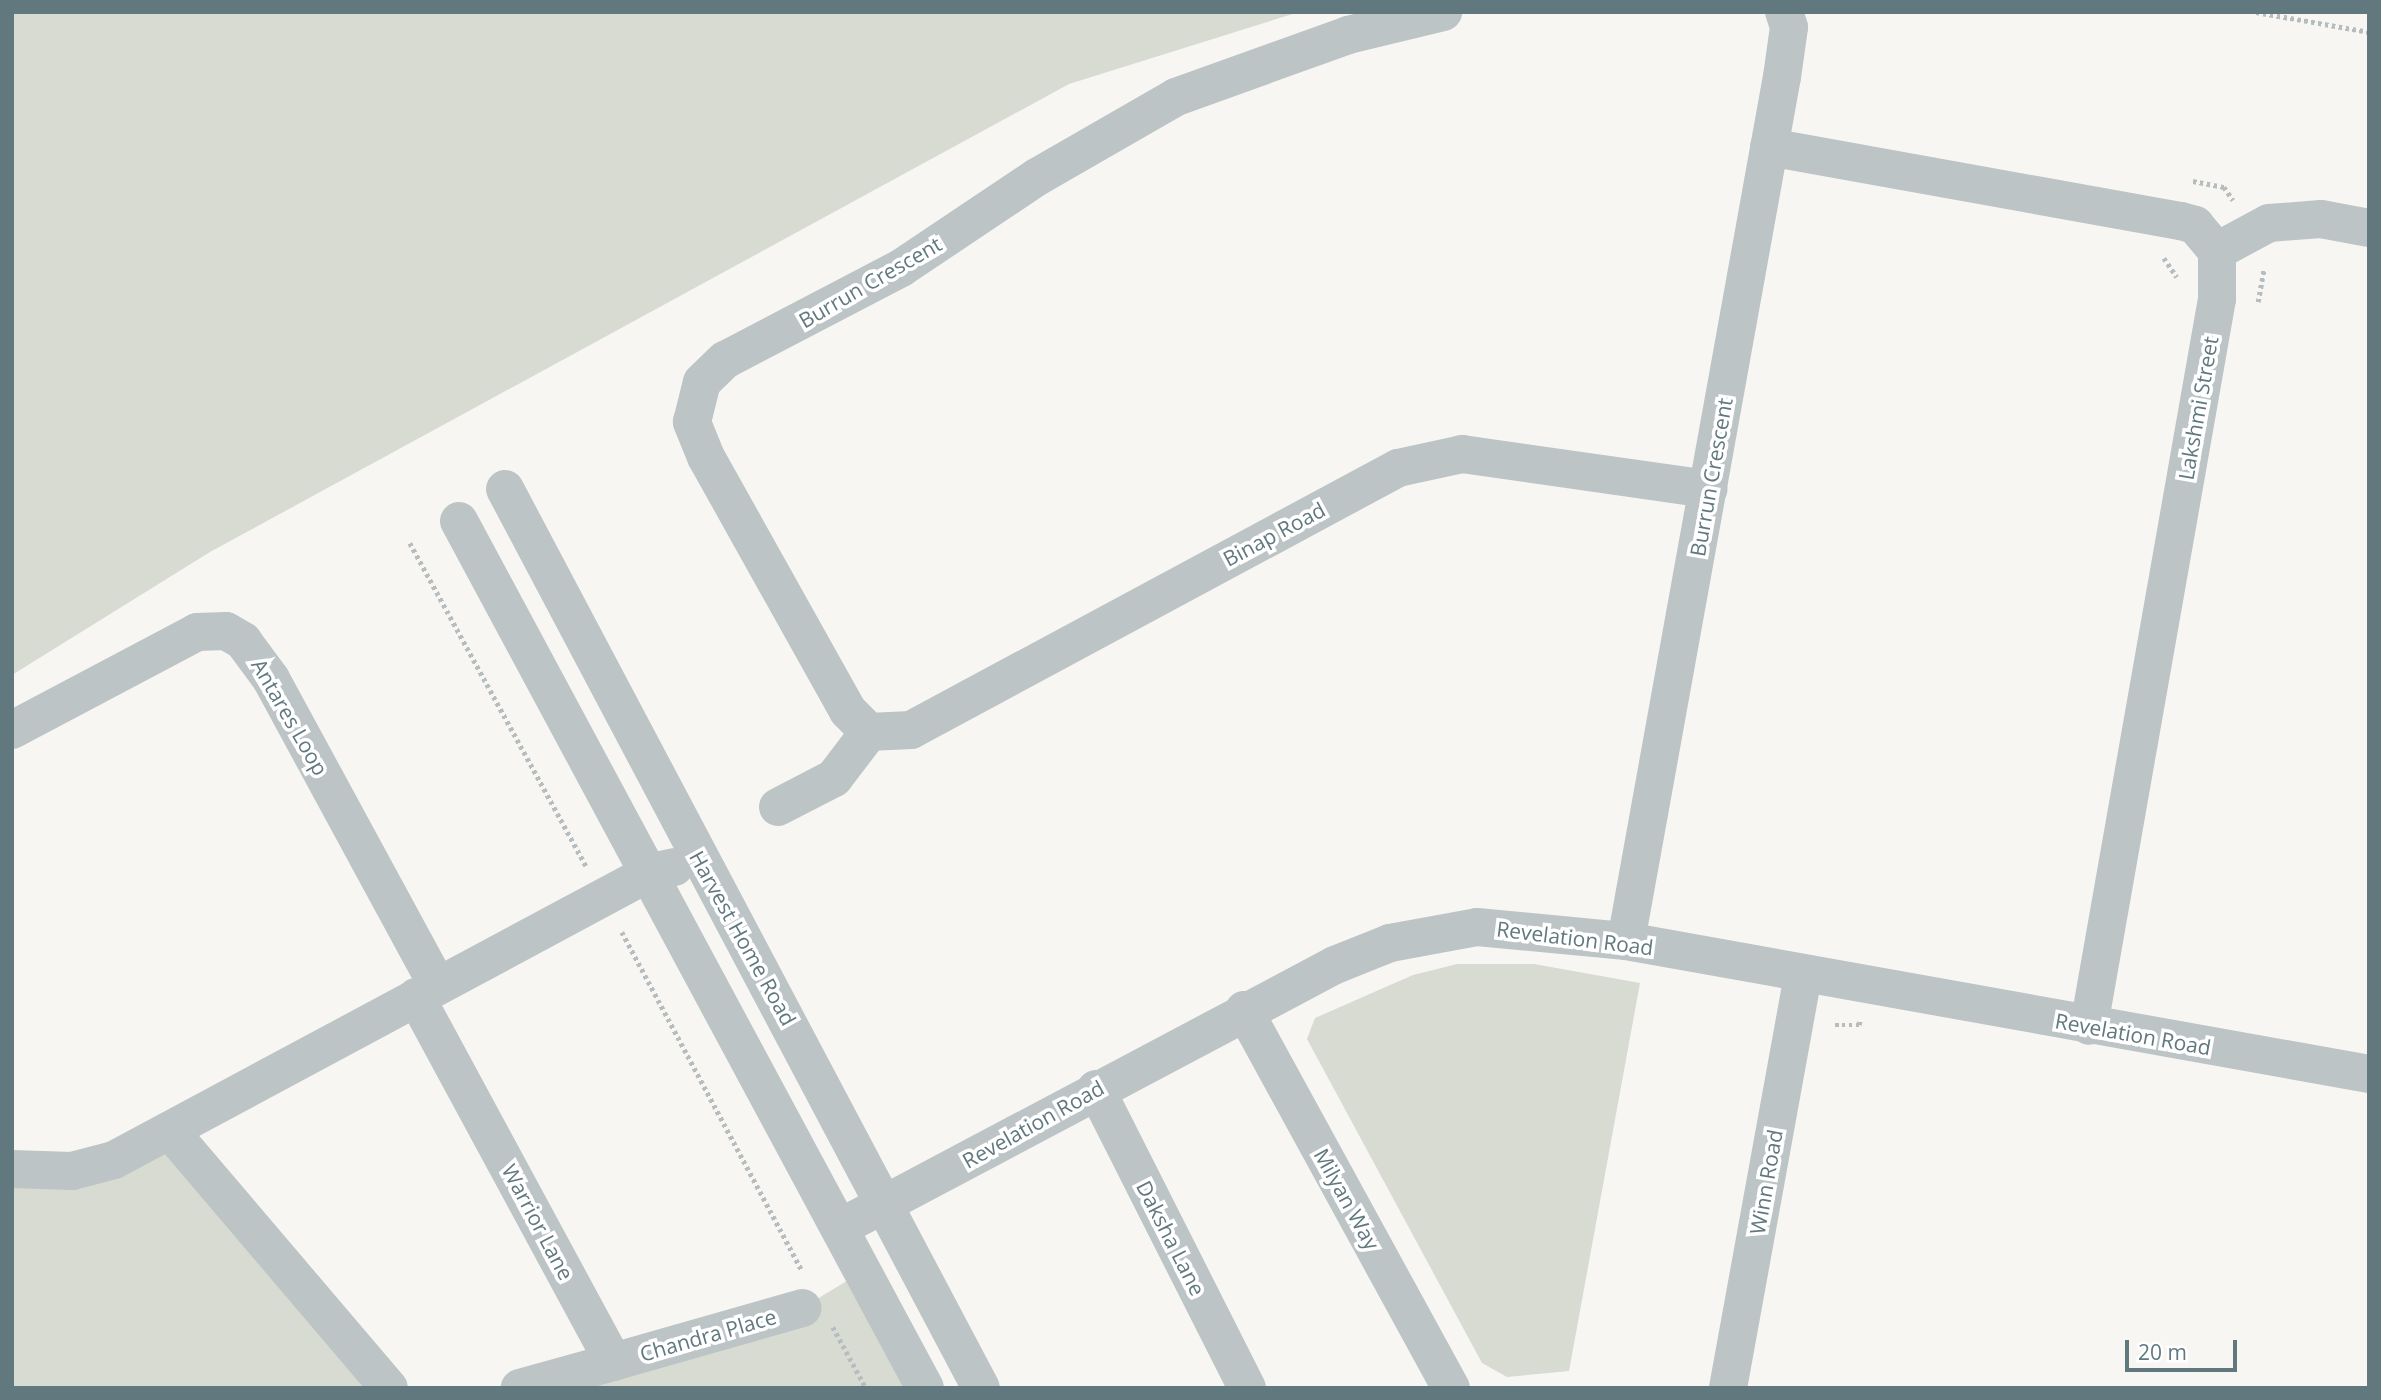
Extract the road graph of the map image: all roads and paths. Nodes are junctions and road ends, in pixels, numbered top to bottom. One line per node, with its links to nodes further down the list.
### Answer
1 (1443, 12): 18 (street, Burrun Crescent)
2 (1784, 12): 5 (street, Burrun Crescent)
3 (2256, 12): 4 (path)
4 (2369, 32)
5 (1769, 147): 9 (street); 14 (street, Burrun Crescent)
6 (2184, 180): 8 (path)
7 (2369, 228): 8 (street)
8 (2254, 232): 9 (street); 12 (path)
9 (2217, 251): 28 (street, Lakshmi Street)
10 (2151, 255): 11 (path)
11 (2177, 290)
12 (2256, 315)
13 (505, 489): 20 (street, Harvest Home Road)
14 (1709, 489): 18 (street, Binap Road); 23 (street, Burrun Crescent)
15 (458, 521): 21 (street)
16 (410, 542): 22 (path)
17 (12, 730): 26 (street, Antares Loop)
18 (869, 732): 19 (street)
19 (778, 807)
20 (700, 860): 21 (street); 34 (street, Harvest Home Road)
21 (651, 872): 22 (street); 35 (street)
22 (603, 897): 26 (street); 36 (path)
23 (1626, 941): 24 (street, Revelation Road); 27 (street, Revelation Road)
24 (1803, 976): 25 (street, Revelation Road); 45 (street, Winn Road)
25 (1866, 987): 28 (street, Revelation Road); 29 (path)
26 (426, 991): 32 (street); 37 (street, Warrior Lane)
27 (1244, 1010): 31 (street, Revelation Road); 44 (street, Milyan Way)
28 (2089, 1026): 30 (street, Revelation Road)
29 (1833, 1035)
30 (2369, 1074)
31 (1096, 1089): 34 (street, Revelation Road); 43 (street, Daksha Lane)
32 (170, 1132): 33 (street); 38 (street)
33 (12, 1169)
34 (886, 1202): 35 (street, Revelation Road); 42 (street, Harvest Home Road)
35 (841, 1227): 41 (street)
36 (813, 1302): 37 (street, Chandra Place); 40 (path)
37 (613, 1362): 39 (street)
38 (389, 1388)
39 (520, 1388)
40 (866, 1388)
41 (925, 1388)
42 (981, 1388)
43 (1247, 1388)
44 (1451, 1388)
45 (1728, 1388)

